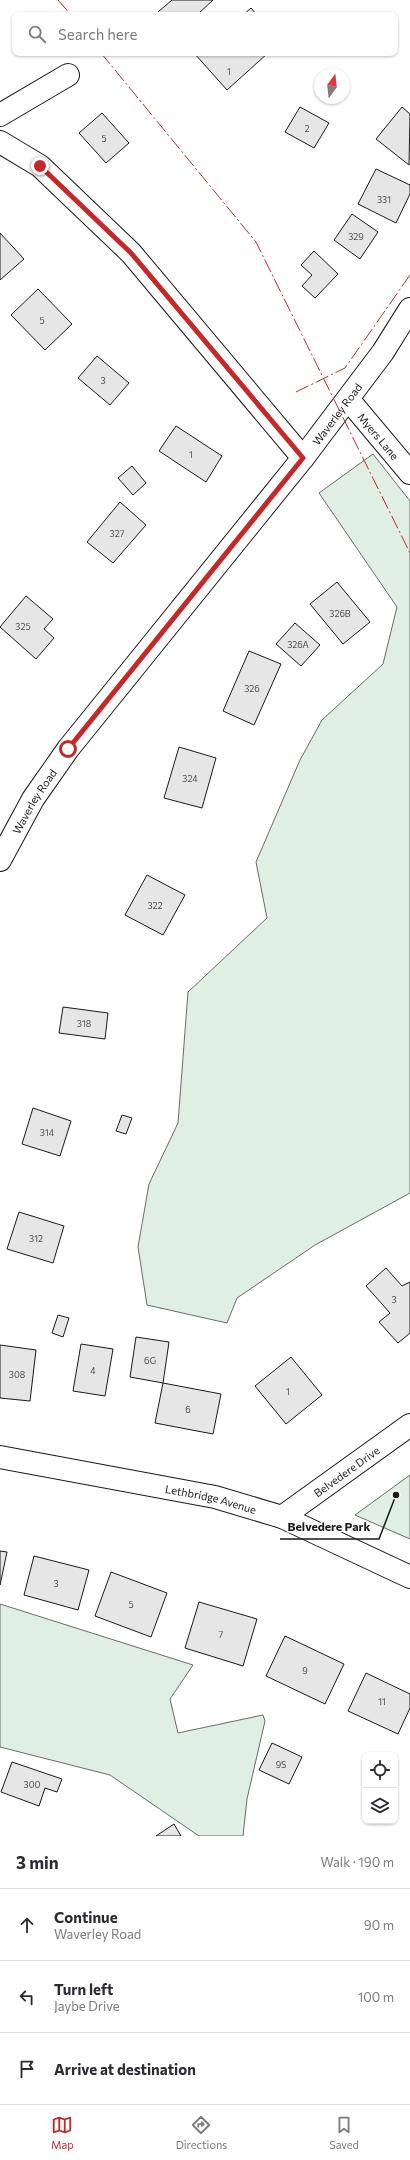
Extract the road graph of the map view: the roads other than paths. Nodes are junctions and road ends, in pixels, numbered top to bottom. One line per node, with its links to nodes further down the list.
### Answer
1 (68, 75): 2 (street)
2 (0, 115)
3 (0, 142): 6 (street)
4 (410, 308): 5 (street, Waverley Road)
5 (348, 399): 6 (street, Waverley Road); 7 (street, Myers Lane)
6 (303, 458): 8 (street, Waverley Road)
7 (410, 473)
8 (0, 860)
9 (410, 1425): 11 (street, Belvedere Drive)
10 (0, 1457): 11 (street, Lethbridge Avenue)
11 (282, 1517): 12 (street, Lethbridge Avenue)
12 (410, 1576)

